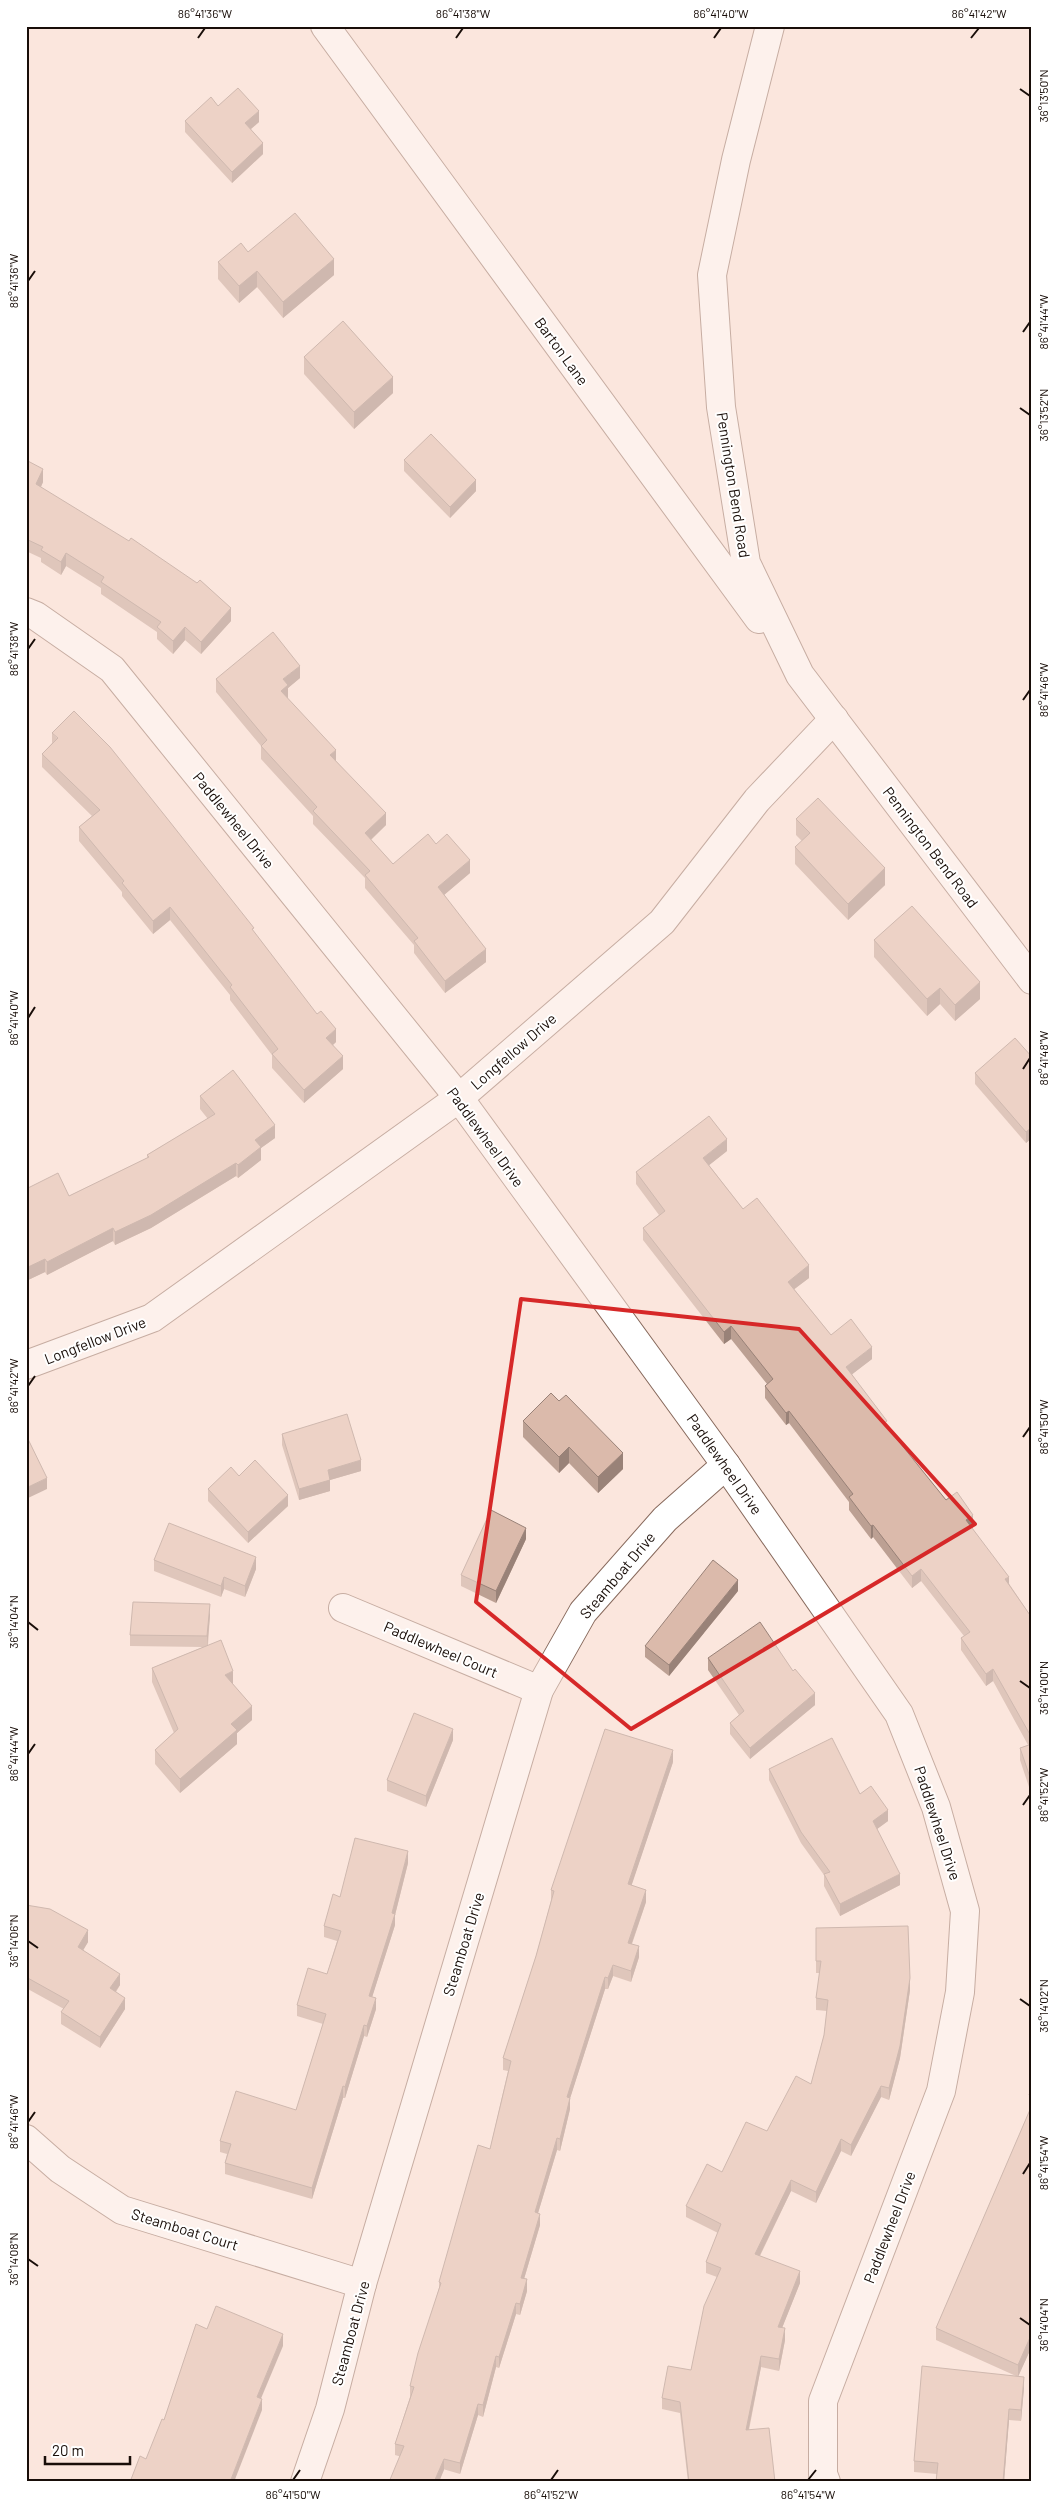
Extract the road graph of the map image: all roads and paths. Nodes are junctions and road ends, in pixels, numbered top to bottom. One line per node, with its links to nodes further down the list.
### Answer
1 (325, 26): 4 (street, Barton Lane)
2 (770, 26): 4 (street, Pennington Bend Road)
3 (26, 612): 7 (street, Paddlewheel Drive)
4 (800, 675): 5 (street, Pennington Bend Road)
5 (834, 719): 6 (street, Pennington Bend Road); 7 (street, Longfellow Drive)
6 (1032, 980)
7 (459, 1098): 8 (street, Longfellow Drive); 9 (street, Paddlewheel Drive)
8 (26, 1365)
9 (726, 1465): 11 (street, Steamboat Drive); 15 (street, Paddlewheel Drive)
10 (343, 1608): 11 (street, Paddlewheel Court)
11 (539, 1690): 13 (street, Steamboat Drive)
12 (26, 2139): 13 (street, Steamboat Court)
13 (362, 2284): 14 (street, Steamboat Drive)
14 (306, 2482)
15 (826, 2482)

